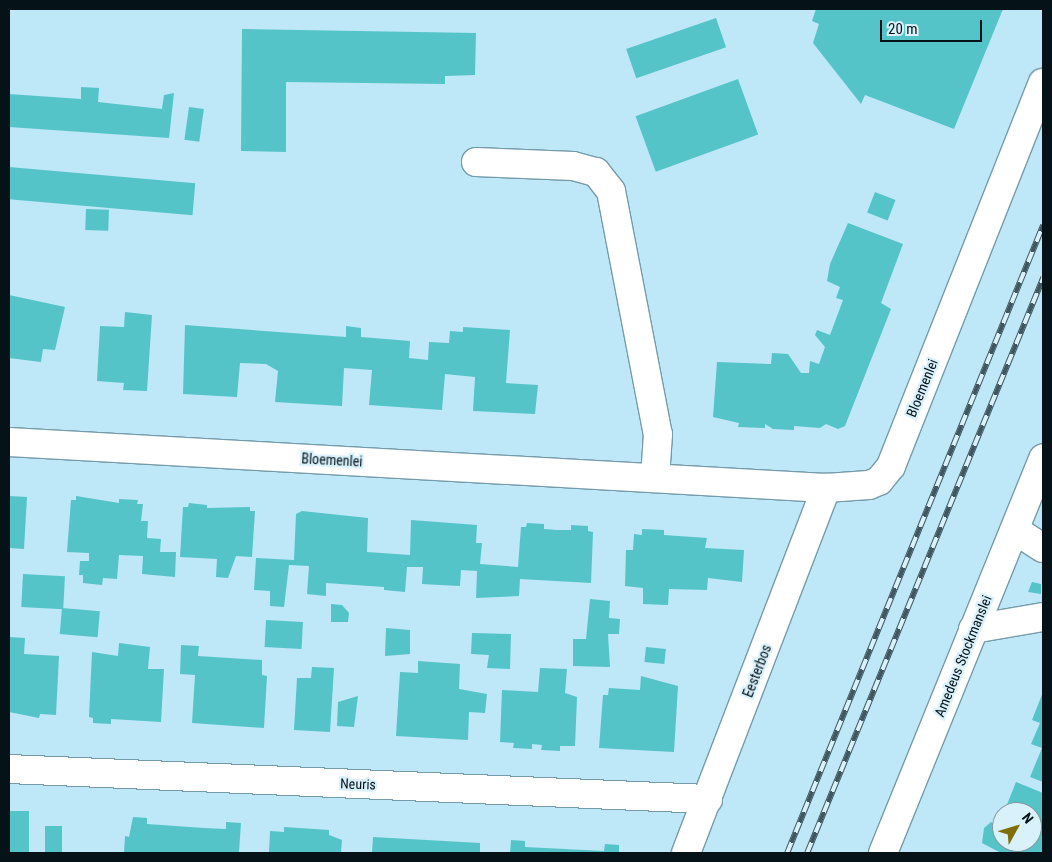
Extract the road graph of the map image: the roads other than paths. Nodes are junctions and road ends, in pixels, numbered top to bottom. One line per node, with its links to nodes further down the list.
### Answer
1 (1043, 83): 6 (street, Bloemenlei)
2 (476, 162): 5 (street)
3 (9, 442): 5 (street, Bloemenlei)
4 (1043, 458): 7 (street, Amedeus Stockmanslei)
5 (655, 478): 6 (street, Bloemenlei)
6 (826, 488): 12 (street, Eesterbos)
7 (1015, 530): 8 (street); 10 (street, Amedeus Stockmanslei)
8 (1043, 548)
9 (1043, 618): 10 (street)
10 (973, 629): 14 (street, Amedeus Stockmanslei)
11 (9, 769): 12 (street, Neuris)
12 (708, 799): 13 (street, Eesterbos)
13 (686, 853)
14 (884, 853)

